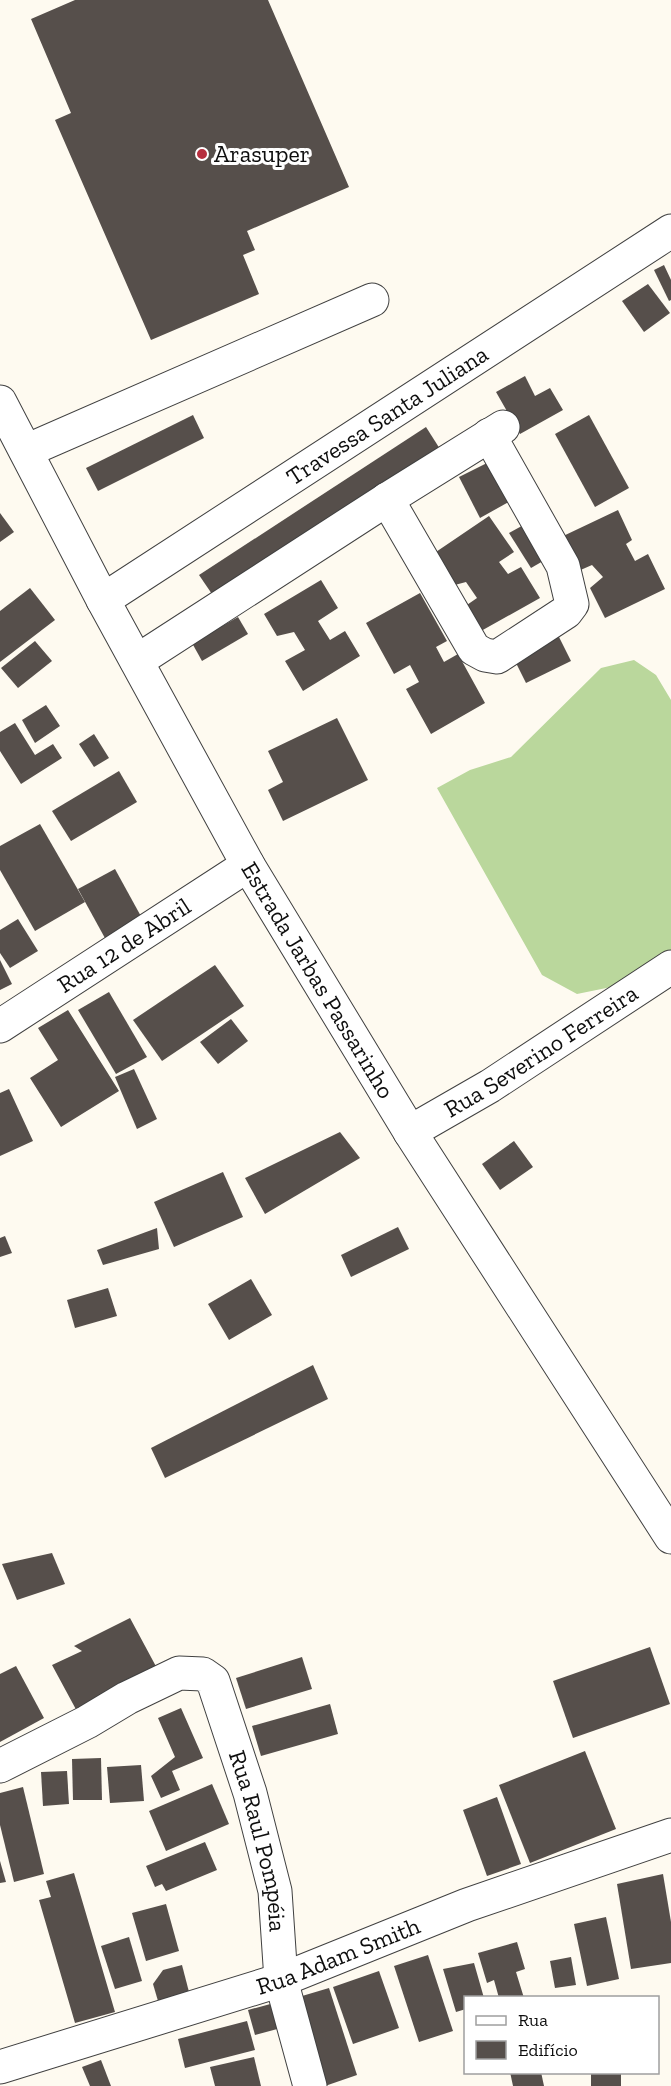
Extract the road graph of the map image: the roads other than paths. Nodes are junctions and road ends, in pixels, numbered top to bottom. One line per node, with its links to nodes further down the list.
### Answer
1 (671, 231): 6 (street, Travessa Santa Juliana)
2 (372, 300): 4 (street)
3 (0, 402): 4 (street, Estrada Jarbas Passarinho)
4 (26, 451): 6 (street, Estrada Jarbas Passarinho)
5 (387, 499): 5 (street); 7 (street)
6 (103, 600): 7 (street, Estrada Jarbas Passarinho)
7 (137, 661): 8 (street, Estrada Jarbas Passarinho)
8 (248, 865): 10 (street, Rua 12 de Abril); 11 (street, Estrada Jarbas Passarinho)
9 (671, 967): 11 (street, Rua Severino Ferreira)
10 (0, 1026)
11 (410, 1132): 12 (street, Estrada Jarbas Passarinho)
12 (671, 1537)
13 (0, 1766): 15 (street, Rua Raul Pompéia)
14 (671, 1835): 15 (street, Rua Adam Smith)
15 (280, 1980): 16 (street, Rua Adam Smith); 17 (street, Rua Raul Pompéia)
16 (0, 2067)
17 (310, 2086)

